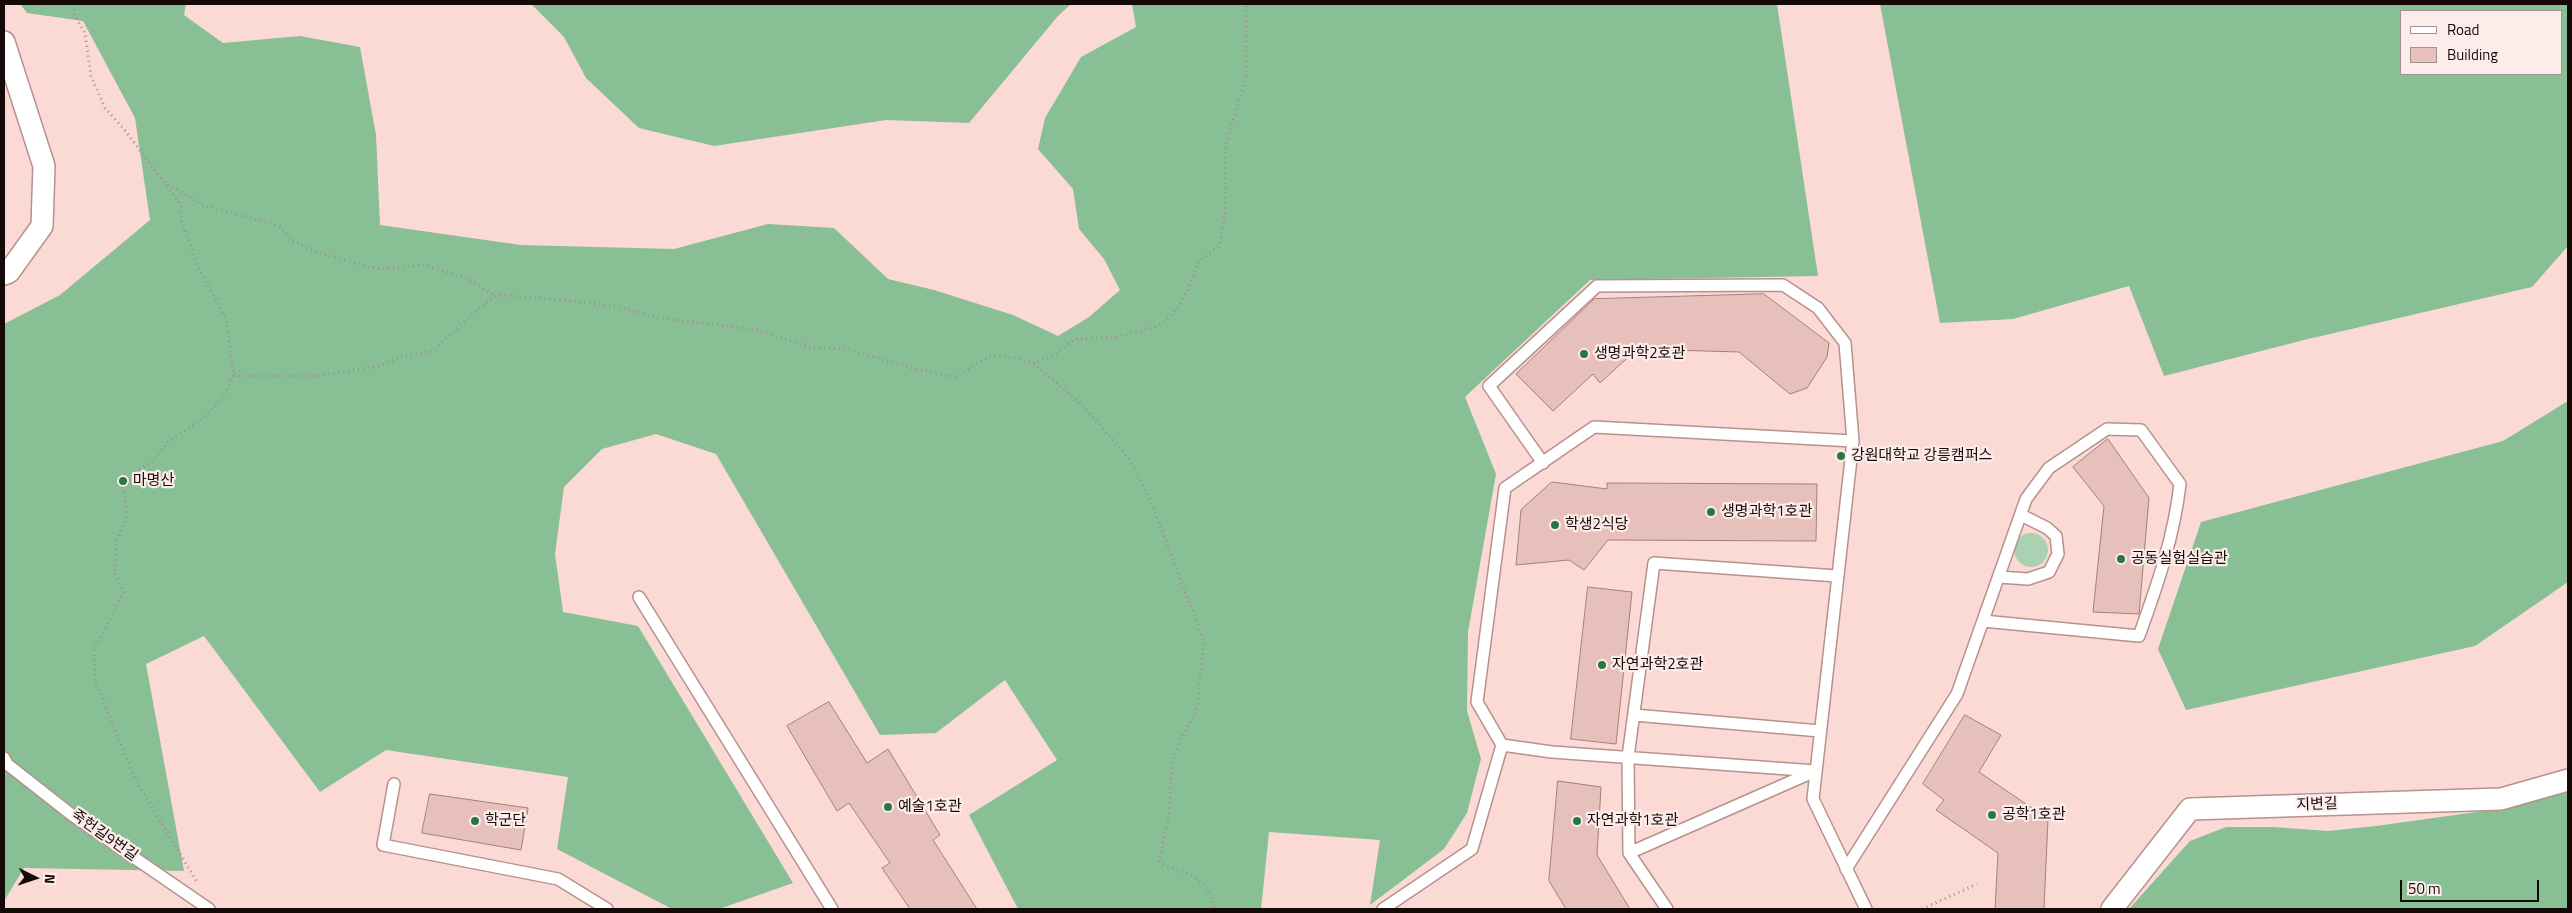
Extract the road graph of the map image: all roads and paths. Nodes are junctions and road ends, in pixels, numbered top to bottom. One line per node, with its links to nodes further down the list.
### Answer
1 (75, 4): 4 (path)
2 (1246, 4): 7 (path)
3 (4, 42): 5 (street)
4 (166, 182): 6 (path); 8 (path)
5 (4, 274)
6 (496, 296): 7 (path); 8 (path)
7 (1033, 363): 31 (path)
8 (234, 374): 28 (path)
9 (1853, 441): 10 (lane); 10 (lane); 12 (lane)
10 (1543, 463): 18 (lane)
11 (2021, 515): 13 (lane); 13 (lane); 15 (lane)
12 (1838, 576): 16 (lane); 17 (lane)
13 (1999, 577): 15 (lane)
14 (639, 597): 30 (lane)
15 (1983, 621): 25 (lane)
16 (1634, 715): 17 (lane); 19 (lane)
17 (1820, 731): 21 (lane)
18 (1502, 745): 19 (lane); 32 (lane)
19 (1628, 757): 21 (lane); 24 (lane)
20 (4, 758): 28 (lane, 죽헌길9번길)
21 (1816, 771): 24 (lane); 25 (lane)
22 (2568, 780): 35 (street, 지변길)
23 (394, 784): 29 (lane)
24 (1629, 853): 33 (lane)
25 (1846, 869): 27 (lane)
26 (1977, 884): 34 (path)
27 (1864, 908)
28 (208, 909)
29 (607, 909)
30 (832, 909)
31 (1214, 909)
32 (1383, 909)
33 (1667, 909)
34 (1922, 909)
35 (2112, 909)

